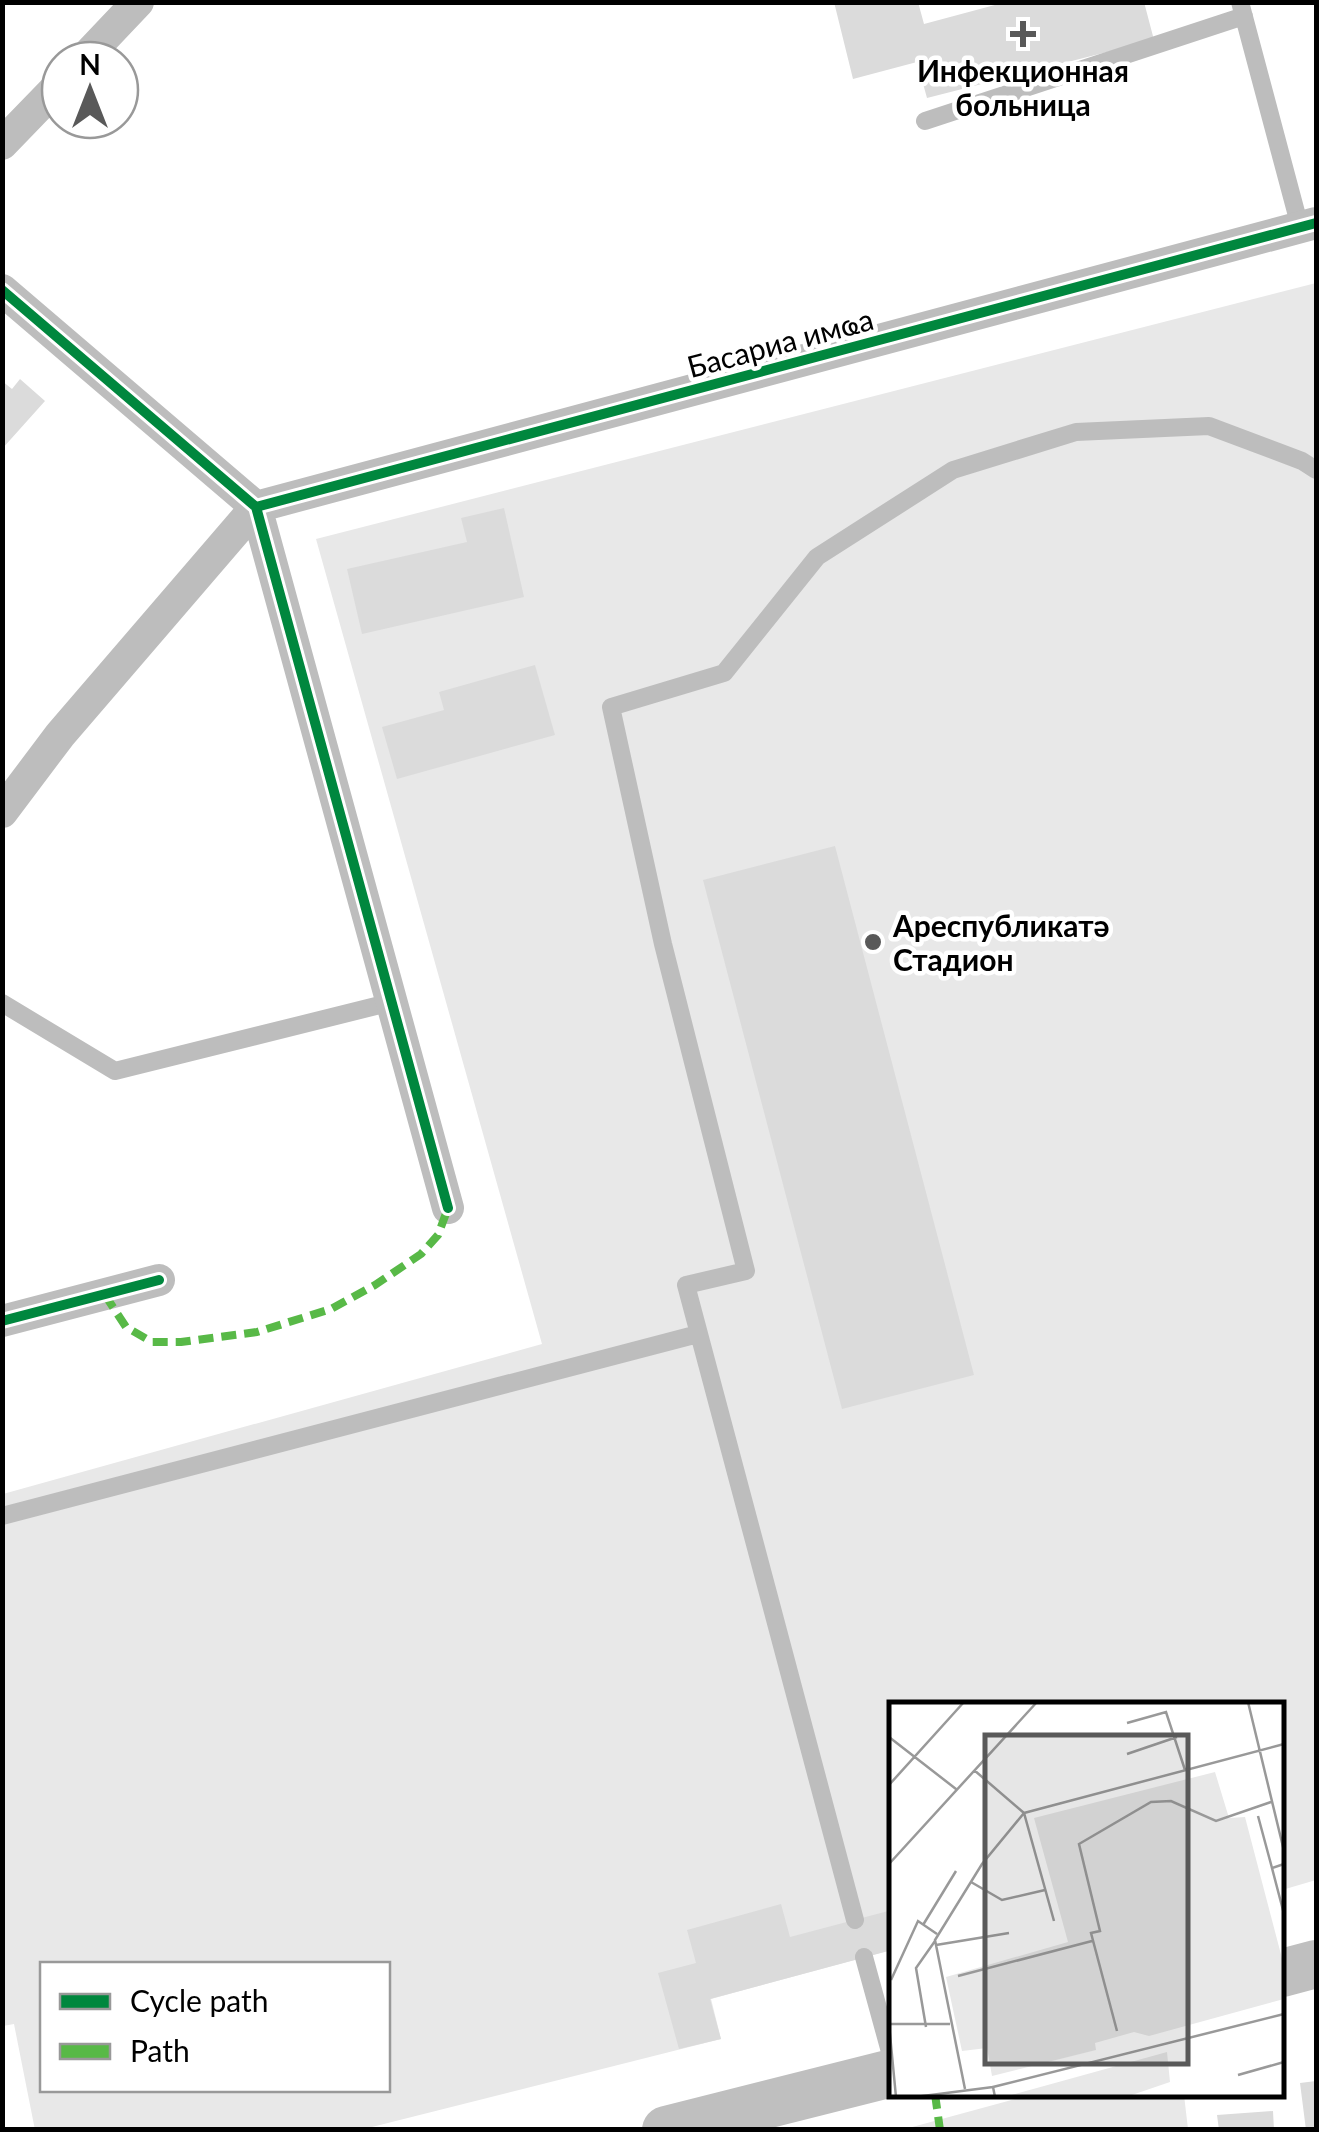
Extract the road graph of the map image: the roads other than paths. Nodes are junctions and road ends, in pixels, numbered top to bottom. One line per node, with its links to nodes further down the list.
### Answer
1 (138, 2): 3 (street)
2 (1242, 9): 5 (lane); 7 (lane)
3 (102, 40)
4 (40, 105): 6 (street)
5 (925, 122)
6 (2, 144)
7 (1308, 225): 10 (street, Басариа имҩа)
8 (2, 290): 10 (street)
9 (1316, 470): 17 (lane)
10 (256, 507): 11 (street); 12 (street)
11 (2, 812)
12 (392, 1002): 13 (lane); 14 (street)
13 (2, 1003)
14 (448, 1208)
15 (160, 1280): 16 (street)
16 (2, 1321)
17 (698, 1334): 18 (lane); 19 (lane)
18 (2, 1516)
19 (855, 1920)
20 (864, 1957): 23 (lane)
21 (1316, 1964): 22 (main road)
22 (1284, 1972)
23 (889, 2048)
24 (889, 2074): 25 (main road)
25 (666, 2130)

